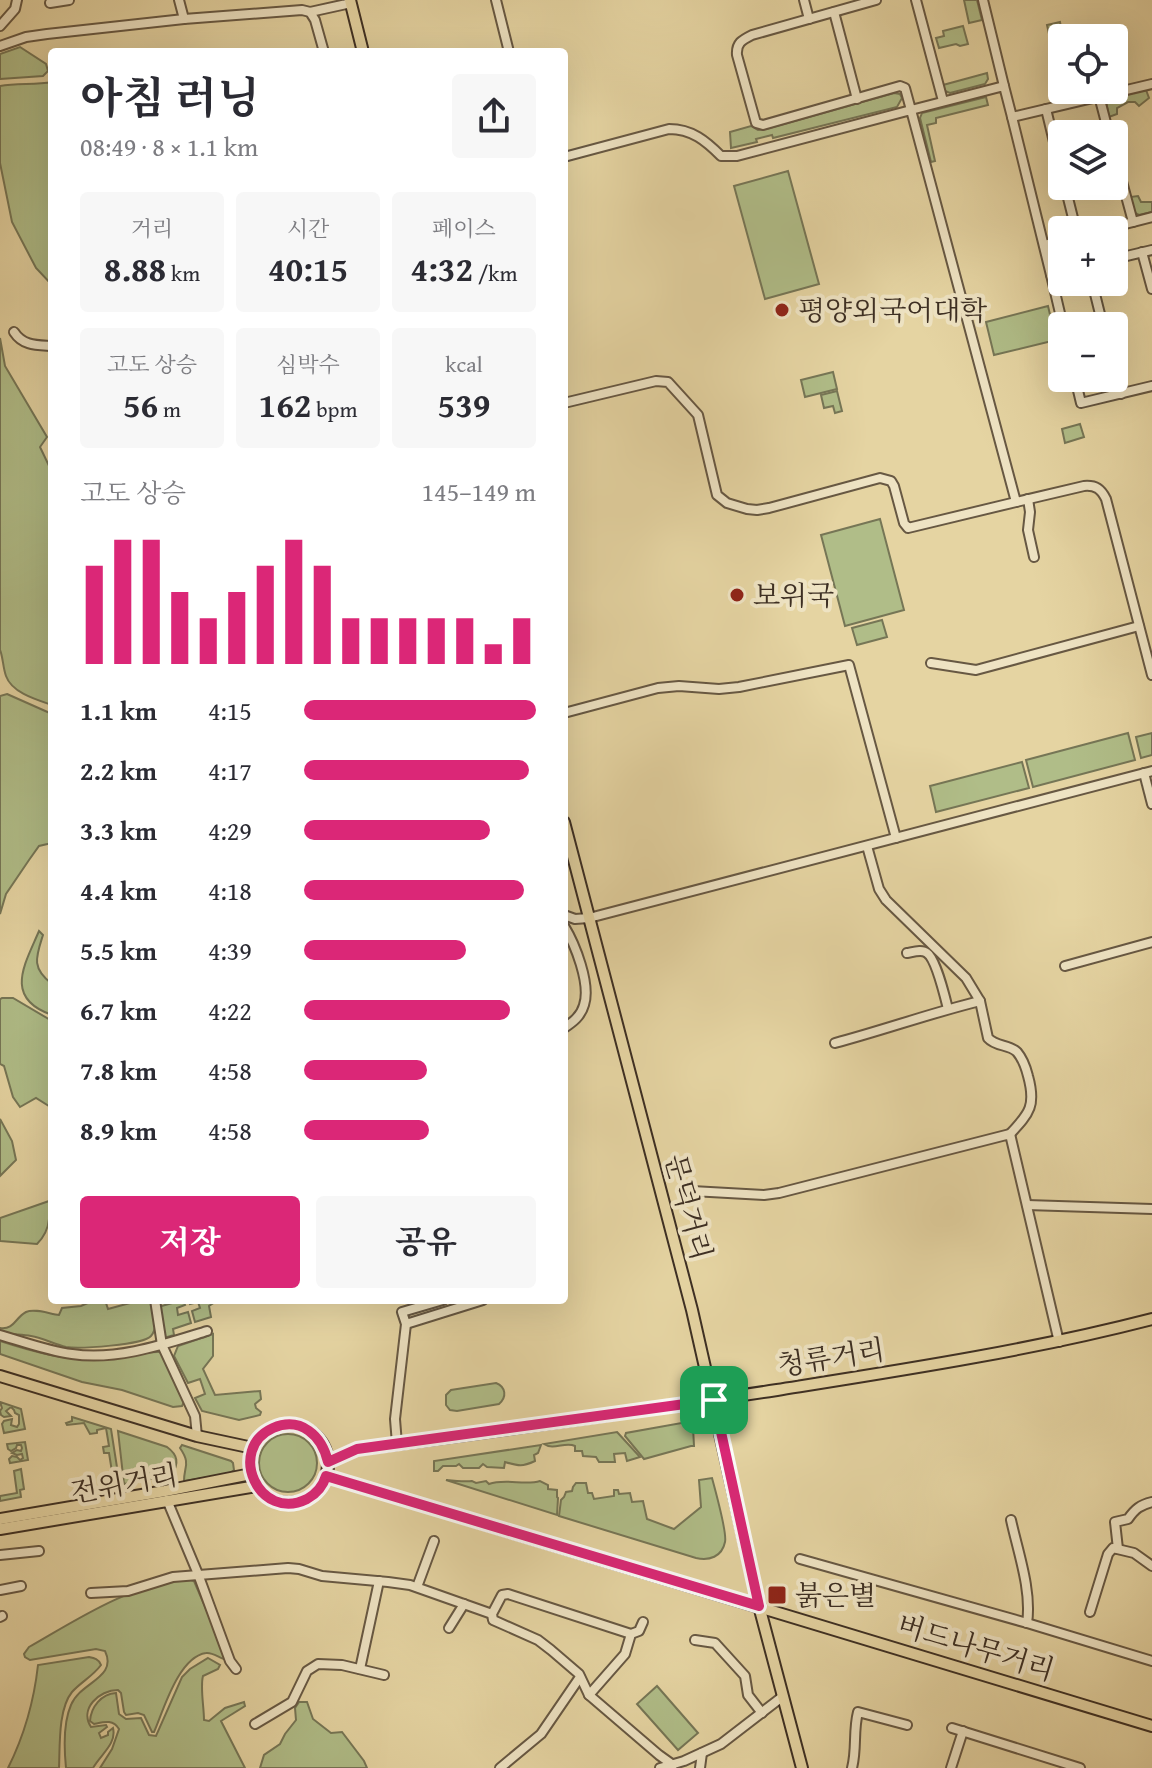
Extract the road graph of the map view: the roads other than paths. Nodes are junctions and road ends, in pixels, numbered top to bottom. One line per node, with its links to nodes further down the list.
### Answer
1 (17, 0): 15 (street)
2 (69, 0): 10 (street)
3 (179, 0): 13 (street)
4 (496, 0): 19 (street)
5 (804, 0): 14 (street)
6 (876, 0): 12 (street)
7 (916, 0): 24 (street)
8 (983, 0): 21 (street)
9 (350, 2): 11 (street); 18 (main road)
10 (50, 3)
11 (310, 12): 13 (street); 17 (street)
12 (834, 12): 14 (street); 23 (street)
13 (184, 19): 16 (street)
14 (809, 19): 23 (street)
15 (0, 26)
16 (0, 46)
17 (323, 48)
18 (362, 48)
19 (508, 48)
20 (1152, 84): 22 (street)
21 (1004, 86): 24 (street); 28 (street)
22 (1128, 89)
23 (857, 99): 27 (street)
24 (943, 101): 27 (street)
25 (1066, 104): 26 (street)
26 (1046, 109): 28 (street); 29 (street)
27 (911, 110): 30 (street); 49 (street)
28 (1012, 117): 36 (street)
29 (1049, 120)
30 (568, 156)
31 (1127, 200): 33 (street)
32 (1152, 217): 33 (street)
33 (1133, 222): 34 (street)
34 (1128, 223)
35 (1048, 244): 36 (street)
36 (1044, 245): 40 (street)
37 (1152, 250): 38 (street)
38 (1142, 252): 39 (street); 41 (street)
39 (1128, 256)
40 (1048, 262)
41 (1152, 289)
42 (14, 332): 43 (street)
43 (48, 346)
44 (1152, 386): 46 (street)
45 (1078, 392): 46 (street)
46 (1121, 394)
47 (568, 402): 49 (street)
48 (1028, 499): 49 (street); 50 (street); 51 (street)
49 (1016, 502)
50 (1034, 557)
51 (1139, 626): 52 (street); 53 (street)
52 (931, 663)
53 (1152, 675)
54 (568, 712): 58 (street)
55 (1148, 772): 56 (street); 58 (street)
56 (1152, 804)
57 (568, 837): 61 (main road, 문덕거리)
58 (896, 838): 59 (street)
59 (867, 846): 61 (street); 66 (street)
60 (568, 916): 61 (street)
61 (589, 918): 84 (main road, 문덕거리)
62 (568, 932): 68 (street)
63 (1152, 942): 65 (street)
64 (907, 953): 67 (street)
65 (1065, 966)
66 (980, 1001): 67 (street); 70 (street)
67 (948, 1009): 69 (street)
68 (568, 1024)
69 (835, 1043)
70 (1010, 1134): 71 (street); 72 (street)
71 (692, 1191)
72 (1027, 1205): 73 (street); 81 (street)
73 (1152, 1209)
74 (156, 1304): 82 (street)
75 (429, 1304): 78 (street)
76 (470, 1304): 78 (street)
77 (1152, 1319): 81 (main road, 청류거리)
78 (406, 1324): 86 (street)
79 (207, 1331): 82 (street)
80 (0, 1335): 82 (street)
81 (1059, 1342): 84 (main road, 청류거리)
82 (162, 1345): 85 (street)
83 (0, 1376): 85 (main road)
84 (714, 1400): 86 (main road, 청류거리); 110 (main road, 문덕거리)
85 (197, 1436): 87 (main road)
86 (397, 1444): 88 (main road, 청류거리)
87 (253, 1448): 88 (main road); 89 (main road)
88 (328, 1462): 90 (main road)
89 (251, 1474): 91 (main road); 94 (main road, 전위거리)
90 (326, 1476): 91 (main road); 110 (main road, 버드나무거리)
91 (257, 1486): 92 (main road, 전위거리)
92 (167, 1500): 96 (main road, 전위거리); 103 (street)
93 (1152, 1502): 98 (street)
94 (0, 1519)
95 (1011, 1520): 114 (street)
96 (0, 1529)
97 (434, 1541): 106 (street)
98 (1118, 1549): 102 (street); 111 (street)
99 (39, 1551): 100 (street)
100 (0, 1555)
101 (800, 1559): 114 (street)
102 (1152, 1566)
103 (198, 1574): 104 (street); 108 (street); 119 (street)
104 (379, 1581): 106 (street); 120 (street)
105 (21, 1586): 107 (street)
106 (417, 1587): 109 (street)
107 (0, 1590)
108 (91, 1593)
109 (464, 1604): 112 (street); 115 (street)
110 (759, 1606): 124 (main road, 문덕거리); 128 (main road, 버드나무거리)
111 (1090, 1612)
112 (492, 1614): 116 (street); 122 (street)
113 (643, 1622): 116 (street)
114 (1027, 1623): 118 (street)
115 (449, 1628)
116 (631, 1634): 123 (street)
117 (695, 1640): 125 (street)
118 (1152, 1661)
119 (236, 1669)
120 (360, 1669): 121 (street); 126 (street)
121 (384, 1675)
122 (580, 1677): 123 (street); 133 (street)
123 (589, 1695): 132 (street)
124 (782, 1697): 125 (street); 136 (main road, 문덕거리)
125 (762, 1713): 131 (street)
126 (255, 1724)
127 (907, 1725): 137 (street)
128 (1152, 1726)
129 (952, 1728): 130 (street)
130 (963, 1731): 138 (street); 139 (street)
131 (702, 1753): 132 (street); 135 (street)
132 (673, 1765): 134 (street)
133 (500, 1768)
134 (660, 1768)
135 (700, 1768)
136 (802, 1768)
137 (852, 1768)
138 (951, 1768)
139 (1080, 1768)

